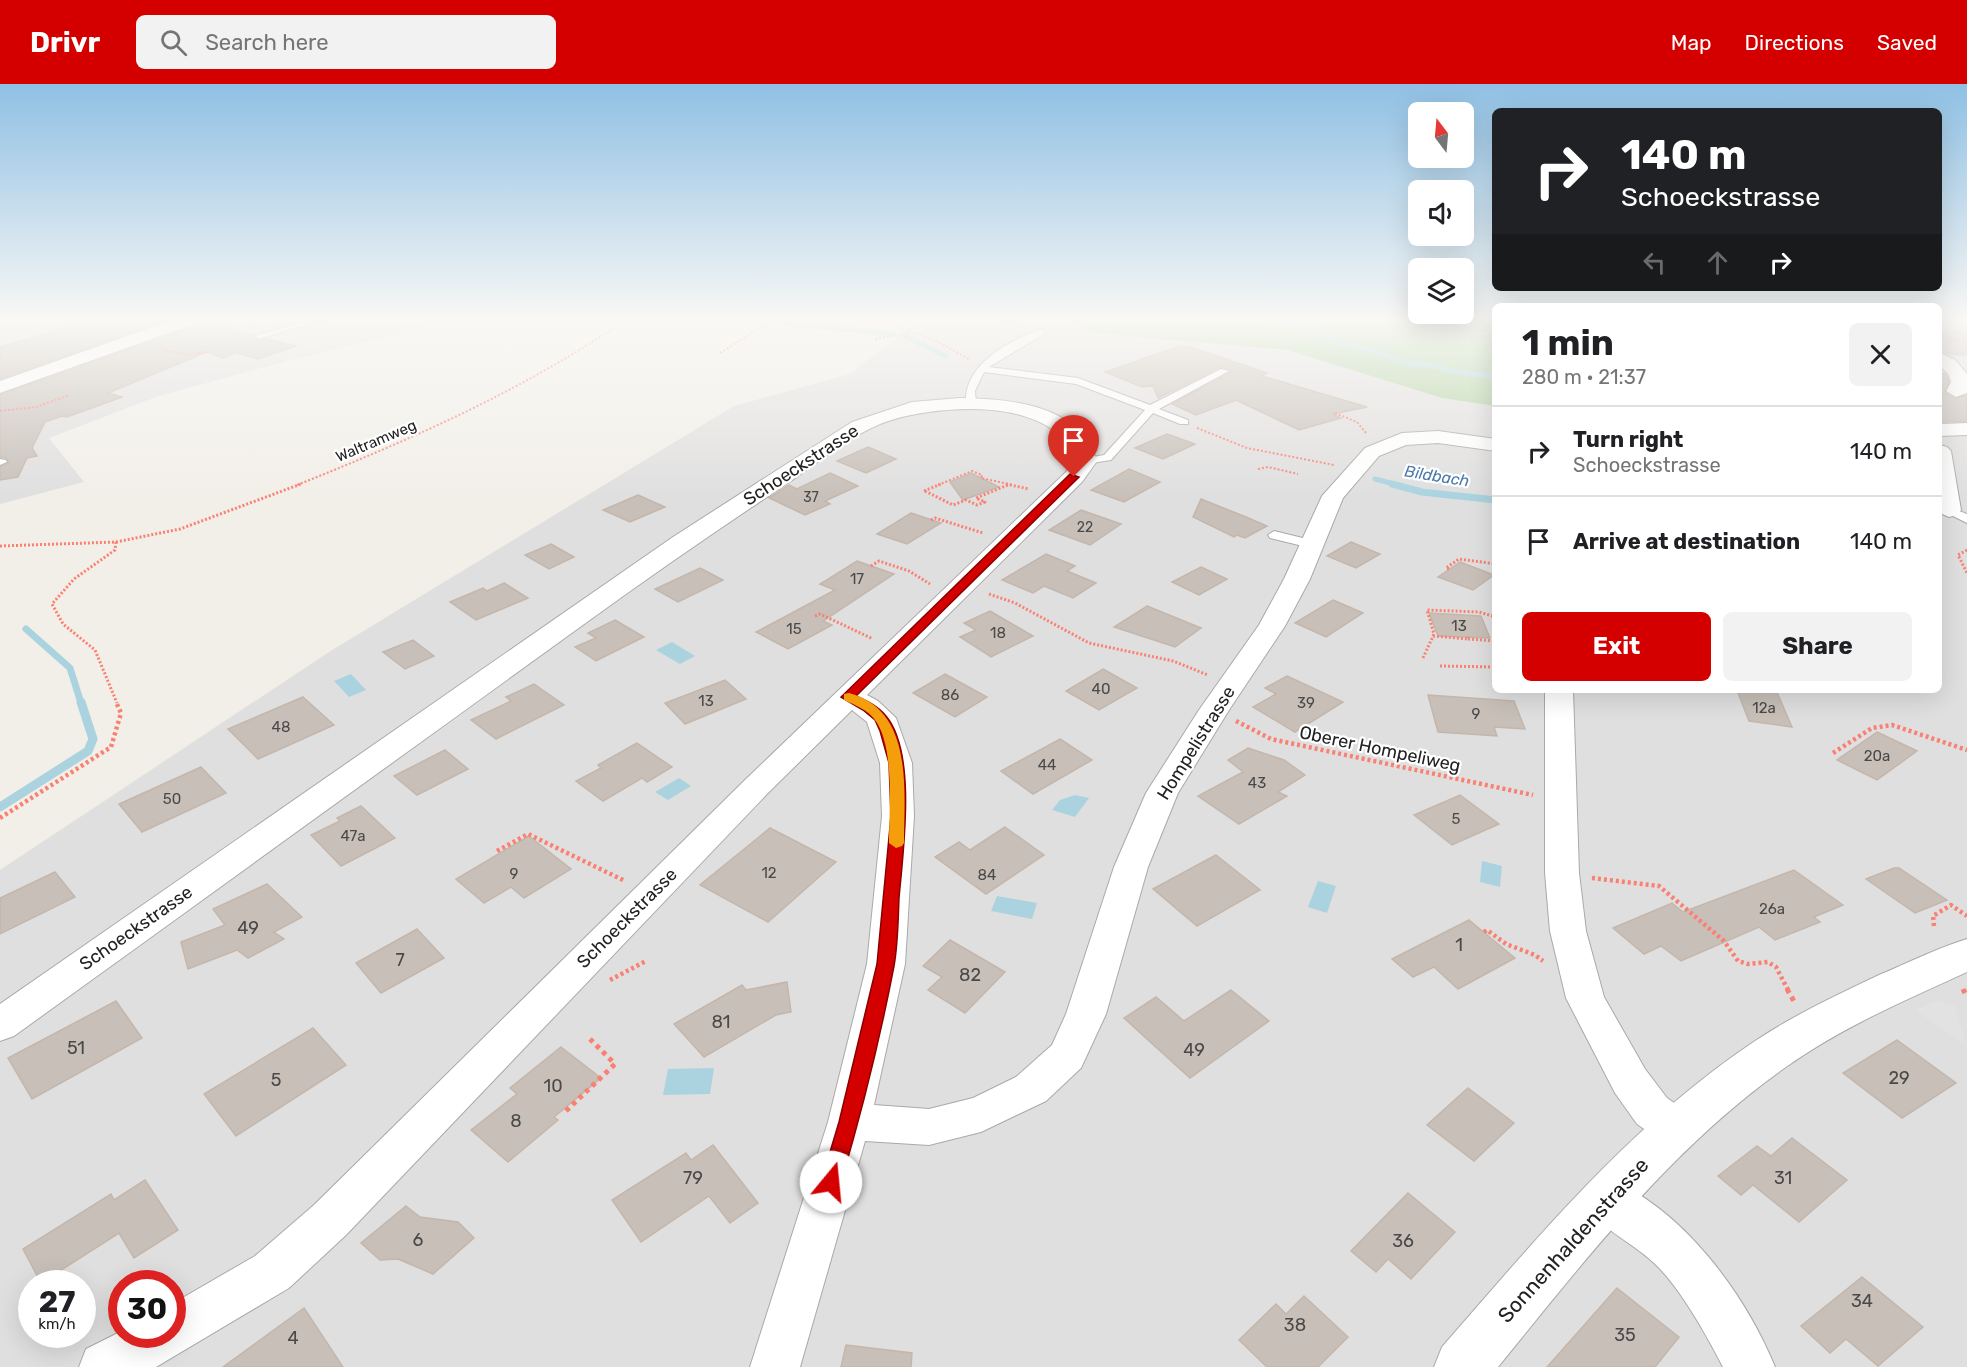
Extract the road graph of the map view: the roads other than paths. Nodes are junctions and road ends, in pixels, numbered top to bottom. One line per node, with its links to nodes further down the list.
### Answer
1 (23, 379): 6 (street)
2 (973, 379): 8 (lane)
3 (1061, 379): 9 (lane)
4 (1209, 379): 9 (lane)
5 (1961, 379): 7 (street)
6 (0, 387)
7 (1954, 391)
8 (971, 404): 15 (street, Schoeckstrasse); 22 (street, Schoeckstrasse)
9 (1151, 409): 10 (lane); 15 (lane)
10 (1184, 422)
11 (1967, 429): 12 (street)
12 (1942, 430)
13 (1492, 444): 18 (street, Hompelistrasse)
14 (1942, 457): 16 (street)
15 (1086, 461): 20 (street, Schoeckstrasse)
16 (1958, 514)
17 (1274, 535): 18 (lane)
18 (1311, 544): 23 (street, Hompelistrasse)
19 (1559, 693): 24 (street)
20 (848, 697): 23 (street); 26 (street, Schoeckstrasse)
21 (1951, 940): 24 (street, Sonnenhaldenstrasse)
22 (0, 1025)
23 (849, 1122): 29 (street)
24 (1679, 1130): 25 (street, Sonnenhaldenstrasse)
25 (1606, 1199): 30 (street, Sonnenhaldenstrasse); 31 (street)
26 (186, 1324)
27 (141, 1348): 28 (street)
28 (104, 1367)
29 (776, 1367)
30 (1462, 1367)
31 (1750, 1367)

